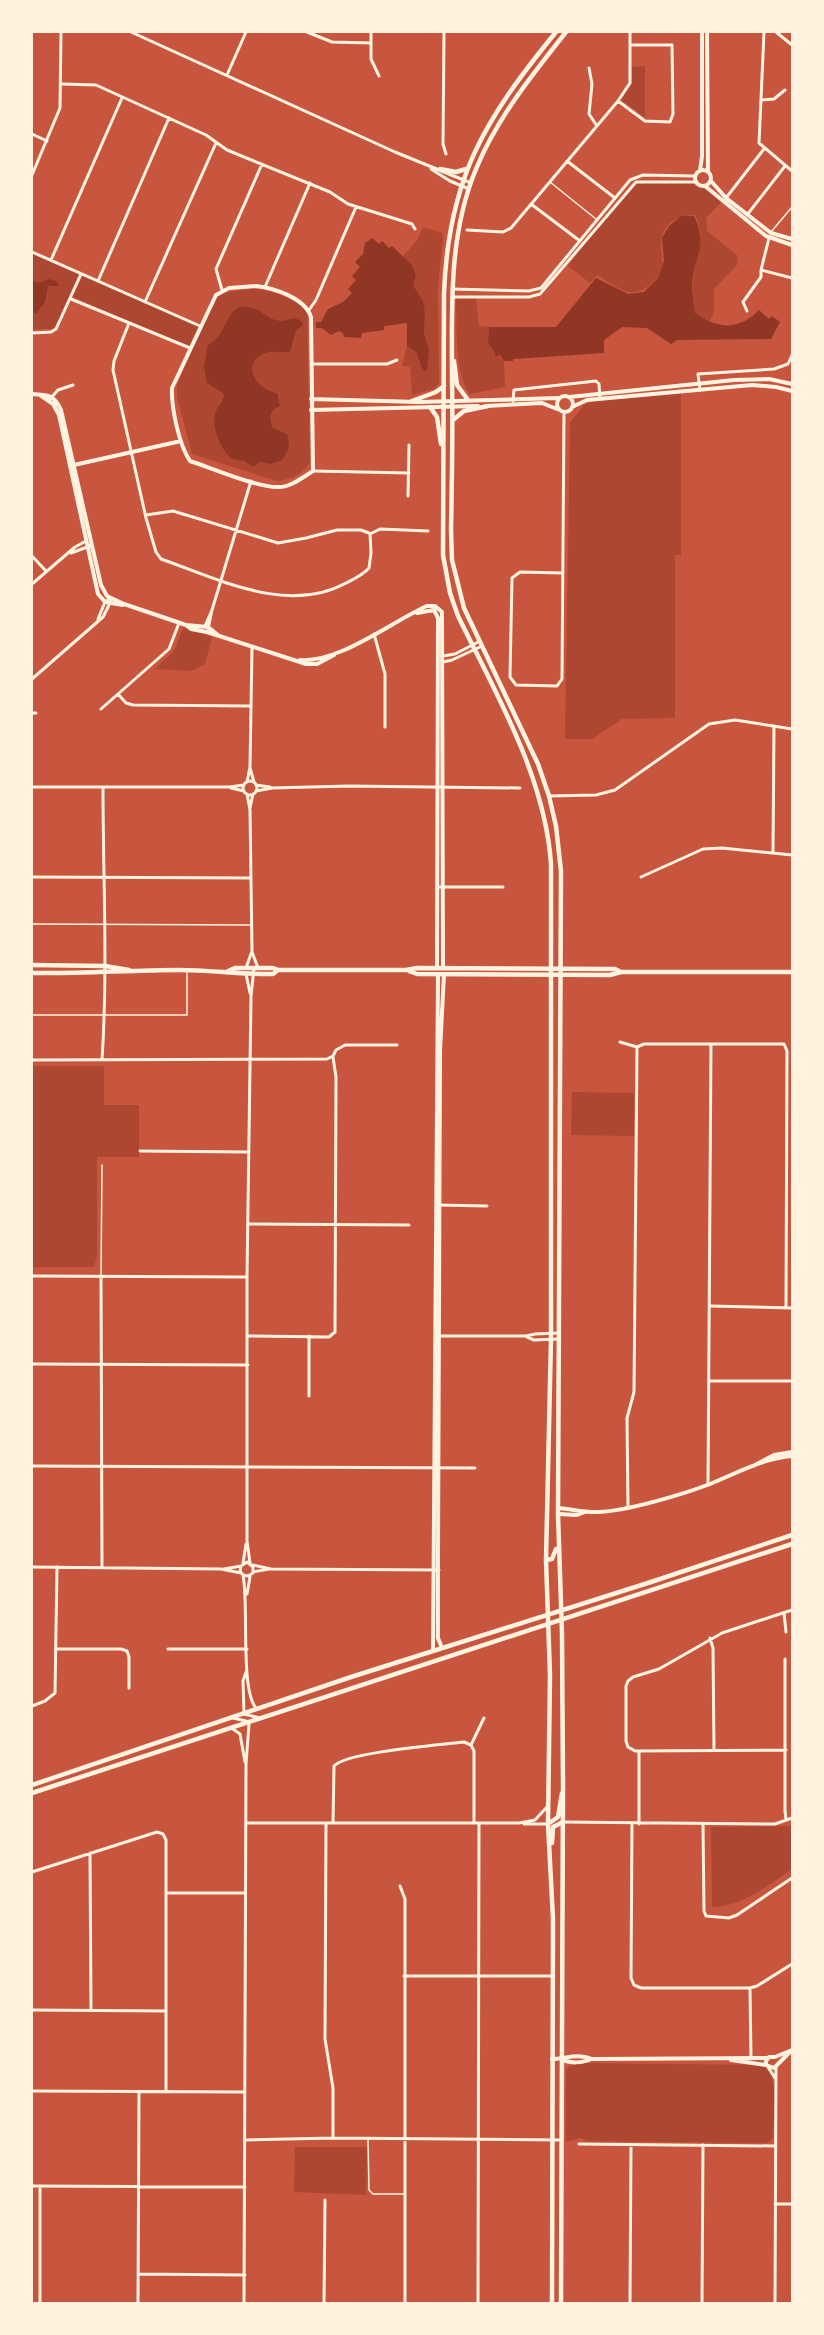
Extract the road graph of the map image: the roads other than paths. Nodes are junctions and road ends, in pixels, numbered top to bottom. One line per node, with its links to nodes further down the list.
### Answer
1 (61, 32): 21 (street)
2 (131, 32): 19 (street)
3 (246, 32): 19 (street)
4 (307, 32): 15 (street)
5 (371, 32): 15 (street)
6 (444, 32): 32 (street)
7 (556, 32): 14 (main road)
8 (564, 32): 14 (main road); 49 (main road)
9 (630, 32): 16 (street)
10 (702, 32): 40 (street)
11 (707, 32): 41 (street)
12 (764, 32): 25 (street)
13 (776, 32): 17 (street)
14 (551, 37): 37 (main road)
15 (371, 44): 20 (street)
16 (630, 45): 24 (street); 24 (street)
17 (792, 45)
18 (589, 68): 27 (street)
19 (226, 75): 36 (street)
20 (379, 76)
21 (62, 84): 23 (street); 29 (street)
22 (785, 90): 25 (street)
23 (122, 98): 26 (street); 66 (street)
24 (618, 100): 27 (street)
25 (762, 100): 31 (street)
26 (169, 118): 30 (street); 70 (street)
27 (597, 126): 33 (street)
28 (32, 134): 29 (street)
29 (47, 141): 42 (street)
30 (216, 143): 34 (street); 76 (street)
31 (764, 149): 35 (street); 53 (street)
32 (446, 154)
33 (567, 161): 45 (street); 52 (street)
34 (262, 164): 47 (street); 73 (street)
35 (785, 166): 38 (street); 57 (street)
36 (428, 167): 39 (street); 48 (street)
37 (466, 169): 39 (main road); 48 (main road)
38 (791, 169)
39 (440, 170): 48 (street)
40 (700, 171): 41 (street); 43 (street)
41 (708, 172): 44 (street)
42 (32, 175)
43 (695, 176): 46 (street); 52 (street)
44 (711, 181): 50 (street); 53 (street)
45 (550, 182): 54 (street); 58 (lane)
46 (695, 182): 50 (street); 74 (street)
47 (310, 183): 55 (street); 71 (street)
48 (462, 183): 49 (street); 51 (street); 90 (main road)
49 (471, 183): 51 (main road)
50 (705, 186): 61 (street)
51 (469, 189): 72 (main road)
52 (615, 198): 58 (street)
53 (726, 198): 57 (street)
54 (531, 204): 60 (street); 63 (street)
55 (356, 207): 59 (street); 77 (street)
56 (792, 207): 61 (lane)
57 (747, 214): 61 (street)
58 (596, 219): 63 (street)
59 (415, 229)
60 (467, 230)
61 (770, 236): 62 (street); 64 (street); 67 (street)
62 (792, 239)
63 (580, 241): 72 (street)
64 (792, 245)
65 (32, 252): 66 (street)
66 (51, 260): 68 (street)
67 (761, 270): 69 (street); 78 (street)
68 (81, 274): 70 (street); 75 (street)
69 (792, 278)
70 (98, 282): 76 (street)
71 (265, 287): 73 (street); 77 (street)
72 (452, 289): 74 (main road)
73 (222, 290): 80 (street)
74 (452, 297): 83 (main road)
75 (71, 299): 79 (street); 81 (street)
76 (145, 302): 80 (street)
77 (309, 310): 86 (street)
78 (747, 311)
79 (129, 323): 82 (street); 119 (street)
80 (200, 326): 82 (street)
81 (32, 333)
82 (190, 348): 117 (street)
83 (452, 352): 102 (main road); 107 (main road)
84 (792, 355): 87 (street)
85 (397, 360): 86 (street)
86 (312, 364): 98 (street)
87 (699, 384): 88 (street); 91 (street); 93 (street)
88 (792, 384)
89 (73, 386): 97 (street)
90 (444, 386): 103 (main road); 106 (main road)
91 (700, 390): 92 (street); 99 (street)
92 (792, 391)
93 (600, 393): 95 (street); 99 (street); 105 (street)
94 (32, 394): 97 (street)
95 (569, 397): 96 (street); 109 (street)
96 (558, 398): 104 (street); 112 (street)
97 (51, 399): 121 (street)
98 (311, 399): 100 (street); 113 (street)
99 (600, 399): 109 (street)
100 (349, 400): 101 (street); 111 (street)
101 (380, 400): 103 (street); 114 (street)
102 (468, 400): 105 (street); 107 (street)
103 (412, 401): 106 (street)
104 (542, 401): 105 (street); 112 (street)
105 (512, 403): 108 (street)
106 (444, 404): 107 (street); 110 (street); 120 (main road)
107 (452, 404): 108 (street); 116 (main road)
108 (488, 406): 116 (main road)
109 (572, 406): 115 (street)
110 (430, 407): 114 (street); 120 (main road)
111 (349, 409): 113 (street); 114 (street)
112 (558, 409): 115 (street)
113 (311, 410): 122 (street)
114 (380, 410)
115 (564, 413): 133 (street)
116 (452, 421): 140 (main road)
117 (181, 441): 119 (street); 124 (street)
118 (409, 445): 123 (street)
119 (132, 451): 121 (street); 126 (street)
120 (443, 452): 142 (main road)
121 (71, 465): 130 (street)
122 (313, 471): 123 (street); 124 (street)
123 (409, 473): 125 (street)
124 (251, 481): 127 (street)
125 (408, 496)
126 (146, 515): 127 (street); 134 (street)
127 (237, 531): 129 (street); 134 (street)
128 (428, 531): 129 (street)
129 (370, 534): 134 (street)
130 (89, 543): 132 (street); 136 (street)
131 (32, 556): 132 (street)
132 (46, 571): 135 (street)
133 (563, 573): 133 (street)
134 (221, 580): 138 (street)
135 (32, 584)
136 (109, 600): 137 (street); 145 (street)
137 (179, 623): 138 (street); 146 (street)
138 (206, 629): 141 (street)
139 (374, 634): 141 (street); 143 (street); 150 (street)
140 (481, 644): 142 (street); 163 (main road)
141 (252, 646): 147 (street)
142 (473, 647): 143 (street); 144 (street); 182 (main road)
143 (440, 656): 144 (street)
144 (440, 662): 159 (street)
145 (32, 679)
146 (118, 694): 147 (street); 148 (street)
147 (249, 706): 152 (street)
148 (101, 709)
149 (774, 726): 151 (street); 163 (street); 165 (street)
150 (385, 727)
151 (792, 729)
152 (250, 767): 153 (street); 154 (street)
153 (246, 783): 154 (street); 157 (street); 161 (street)
154 (255, 783): 158 (street); 162 (street)
155 (32, 787): 156 (street)
156 (103, 787): 157 (street); 169 (street)
157 (229, 787): 161 (street)
158 (272, 788): 159 (street); 162 (street)
159 (439, 788): 160 (street); 171 (street)
160 (520, 788)
161 (246, 793): 162 (street); 164 (street)
162 (255, 793): 164 (street)
163 (549, 796): 183 (main road)
164 (250, 810): 170 (street)
165 (773, 852): 166 (street); 168 (street)
166 (792, 855)
167 (32, 877): 169 (street)
168 (641, 877)
169 (102, 878): 170 (street); 174 (street)
170 (251, 878): 175 (street)
171 (439, 887): 172 (street); 180 (street); 181 (street)
172 (503, 887)
173 (32, 924): 174 (lane)
174 (104, 924): 175 (lane); 179 (street)
175 (251, 925): 176 (street)
176 (252, 951): 186 (street); 188 (street)
177 (32, 965): 178 (main road)
178 (48, 965): 179 (main road); 193 (main road)
179 (105, 966): 184 (main road); 192 (street)
180 (437, 967): 181 (main road); 187 (main road)
181 (443, 967): 182 (main road)
182 (552, 967): 183 (main road); 195 (main road)
183 (561, 967): 189 (main road); 196 (main road)
184 (129, 970): 185 (main road); 192 (main road)
185 (187, 970): 188 (main road); 199 (lane)
186 (255, 970): 187 (main road); 188 (main road); 197 (street)
187 (406, 970): 194 (main road)
188 (246, 971): 197 (street)
189 (621, 972): 190 (main road); 196 (main road)
190 (792, 972)
191 (32, 973): 193 (main road)
192 (105, 973): 193 (main road); 199 (street)
193 (48, 974)
194 (441, 974): 195 (main road); 213 (street)
195 (552, 975): 196 (main road); 227 (main road)
196 (561, 975): 228 (main road)
197 (251, 996): 207 (street)
198 (32, 1015): 199 (lane)
199 (105, 1015): 206 (street)
200 (620, 1042): 203 (street)
201 (711, 1044): 203 (street); 208 (street); 221 (street)
202 (397, 1045): 204 (street)
203 (637, 1047): 242 (street)
204 (333, 1056): 207 (street); 216 (street)
205 (32, 1060): 206 (street)
206 (102, 1060): 207 (street)
207 (250, 1060): 211 (street)
208 (787, 1110): 209 (street); 222 (street)
209 (792, 1110)
210 (140, 1151): 211 (street)
211 (248, 1152): 215 (street)
212 (102, 1165): 219 (lane)
213 (437, 1205): 214 (street); 226 (street)
214 (487, 1206)
215 (249, 1224): 216 (street); 220 (street)
216 (336, 1224): 217 (street); 225 (street)
217 (409, 1225)
218 (32, 1276): 219 (street)
219 (101, 1277): 220 (street); 230 (street)
220 (247, 1277): 224 (street)
221 (711, 1306): 222 (street); 232 (street)
222 (786, 1308): 223 (street)
223 (792, 1308)
224 (248, 1336): 225 (street); 231 (street)
225 (309, 1336): 234 (street)
226 (437, 1336): 227 (street); 239 (street)
227 (551, 1336): 228 (street); 250 (main road)
228 (559, 1336): 243 (main road)
229 (32, 1364): 230 (street)
230 (101, 1364): 231 (street); 237 (street)
231 (248, 1365): 238 (street)
232 (709, 1381): 233 (street); 241 (street)
233 (792, 1381)
234 (309, 1396)
235 (792, 1454): 241 (street)
236 (32, 1466): 237 (street)
237 (101, 1467): 238 (street); 255 (street)
238 (247, 1467): 239 (street); 248 (street)
239 (437, 1468): 240 (street); 258 (street)
240 (475, 1468)
241 (708, 1485): 242 (street)
242 (628, 1507): 244 (street)
243 (558, 1508): 244 (street); 245 (main road)
244 (586, 1512): 245 (street)
245 (558, 1514): 246 (main road)
246 (558, 1528): 250 (main road); 262 (main road)
247 (792, 1534): 262 (main road)
248 (247, 1540): 251 (street); 252 (street)
249 (792, 1544): 266 (main road)
250 (546, 1560): 265 (main road)
251 (242, 1564): 252 (street); 256 (street); 259 (street)
252 (251, 1564): 257 (street); 260 (street)
253 (32, 1567): 254 (street)
254 (57, 1567): 255 (street); 271 (street)
255 (102, 1567): 256 (street)
256 (221, 1569): 259 (street)
257 (271, 1569): 258 (street); 260 (street)
258 (436, 1570): 270 (street); 274 (street)
259 (242, 1574): 260 (street); 261 (street)
260 (252, 1574): 261 (street)
261 (246, 1599): 273 (street)
262 (561, 1609): 265 (main road); 266 (main road)
263 (792, 1610): 264 (street)
264 (784, 1613): 268 (street); 269 (street)
265 (547, 1614): 267 (main road); 270 (main road)
266 (561, 1619): 267 (main road); 292 (main road)
267 (548, 1624): 282 (main road); 294 (main road)
268 (786, 1632)
269 (710, 1638): 287 (street); 289 (street)
270 (442, 1648): 274 (main road)
271 (56, 1649): 277 (street); 278 (street)
272 (168, 1649): 273 (street)
273 (247, 1649): 276 (street)
274 (433, 1651): 279 (main road)
275 (785, 1659): 288 (street)
276 (247, 1671): 279 (street); 280 (street)
277 (129, 1688)
278 (32, 1706)
279 (257, 1710): 280 (main road)
280 (244, 1714): 281 (main road); 282 (street)
281 (233, 1718): 284 (street); 291 (main road)
282 (261, 1718): 284 (main road)
283 (483, 1718): 286 (street)
284 (248, 1722): 285 (main road); 290 (street)
285 (227, 1728): 290 (street); 293 (main road)
286 (471, 1745): 299 (street); 300 (street)
287 (714, 1750): 288 (street); 289 (street)
288 (786, 1750): 296 (street)
289 (639, 1751): 305 (street)
290 (246, 1764): 298 (street)
291 (32, 1785)
292 (563, 1790): 297 (main road); 303 (main road)
293 (32, 1793)
294 (548, 1806): 301 (street); 303 (main road)
295 (792, 1818): 296 (street)
296 (786, 1820): 306 (street)
297 (563, 1822): 304 (street); 308 (main road); 326 (main road)
298 (246, 1823): 302 (street); 313 (street)
299 (333, 1823): 300 (street); 302 (street)
300 (477, 1823): 301 (street); 316 (street)
301 (519, 1823): 303 (street)
302 (326, 1824): 335 (street)
303 (548, 1824): 308 (main road)
304 (632, 1824): 305 (street); 318 (street)
305 (639, 1824): 306 (street)
306 (704, 1824): 310 (street)
307 (90, 1853): 309 (street); 312 (street); 320 (street)
308 (550, 1860): 317 (main road)
309 (32, 1872)
310 (792, 1878)
311 (400, 1887): 315 (street)
312 (166, 1893): 313 (street); 321 (street)
313 (245, 1893): 334 (street)
314 (792, 1964): 318 (street)
315 (404, 1976): 316 (street); 337 (street)
316 (478, 1976): 317 (street); 338 (street)
317 (552, 1976): 325 (main road)
318 (750, 1988): 327 (street)
319 (32, 2010): 320 (street)
320 (91, 2010): 321 (street)
321 (165, 2011): 333 (street)
322 (792, 2050): 323 (street); 328 (street)
323 (775, 2057): 324 (street); 328 (street)
324 (767, 2058): 327 (street); 329 (street)
325 (552, 2059): 326 (street); 341 (main road)
326 (562, 2059): 327 (street); 339 (main road)
327 (751, 2060): 329 (street)
328 (777, 2065): 329 (street); 330 (street)
329 (767, 2066): 330 (street)
330 (776, 2079): 345 (street)
331 (32, 2091): 332 (street)
332 (139, 2092): 333 (street); 348 (street)
333 (166, 2092): 334 (street)
334 (245, 2092): 340 (street)
335 (333, 2138): 336 (street); 340 (street)
336 (368, 2138): 337 (street); 350 (lane)
337 (405, 2139): 338 (street); 350 (street)
338 (478, 2139): 341 (street); 361 (street)
339 (563, 2139): 341 (street); 363 (main road)
340 (245, 2140): 349 (street)
341 (551, 2140): 362 (main road)
342 (579, 2144): 343 (street)
343 (632, 2145): 344 (street); 364 (street)
344 (703, 2145): 345 (street); 365 (street)
345 (776, 2146): 352 (street)
346 (32, 2186): 347 (street)
347 (40, 2186): 348 (street); 356 (street)
348 (138, 2186): 349 (street); 354 (street)
349 (245, 2187): 355 (street)
350 (405, 2194): 360 (street)
351 (325, 2200): 359 (street)
352 (775, 2204): 353 (street); 366 (street)
353 (792, 2204)
354 (138, 2274): 355 (street); 357 (street)
355 (245, 2275): 358 (street)
356 (40, 2304)
357 (138, 2304)
358 (244, 2304)
359 (324, 2304)
360 (405, 2304)
361 (478, 2304)
362 (552, 2304)
363 (561, 2304)
364 (630, 2304)
365 (702, 2304)
366 (775, 2304)

